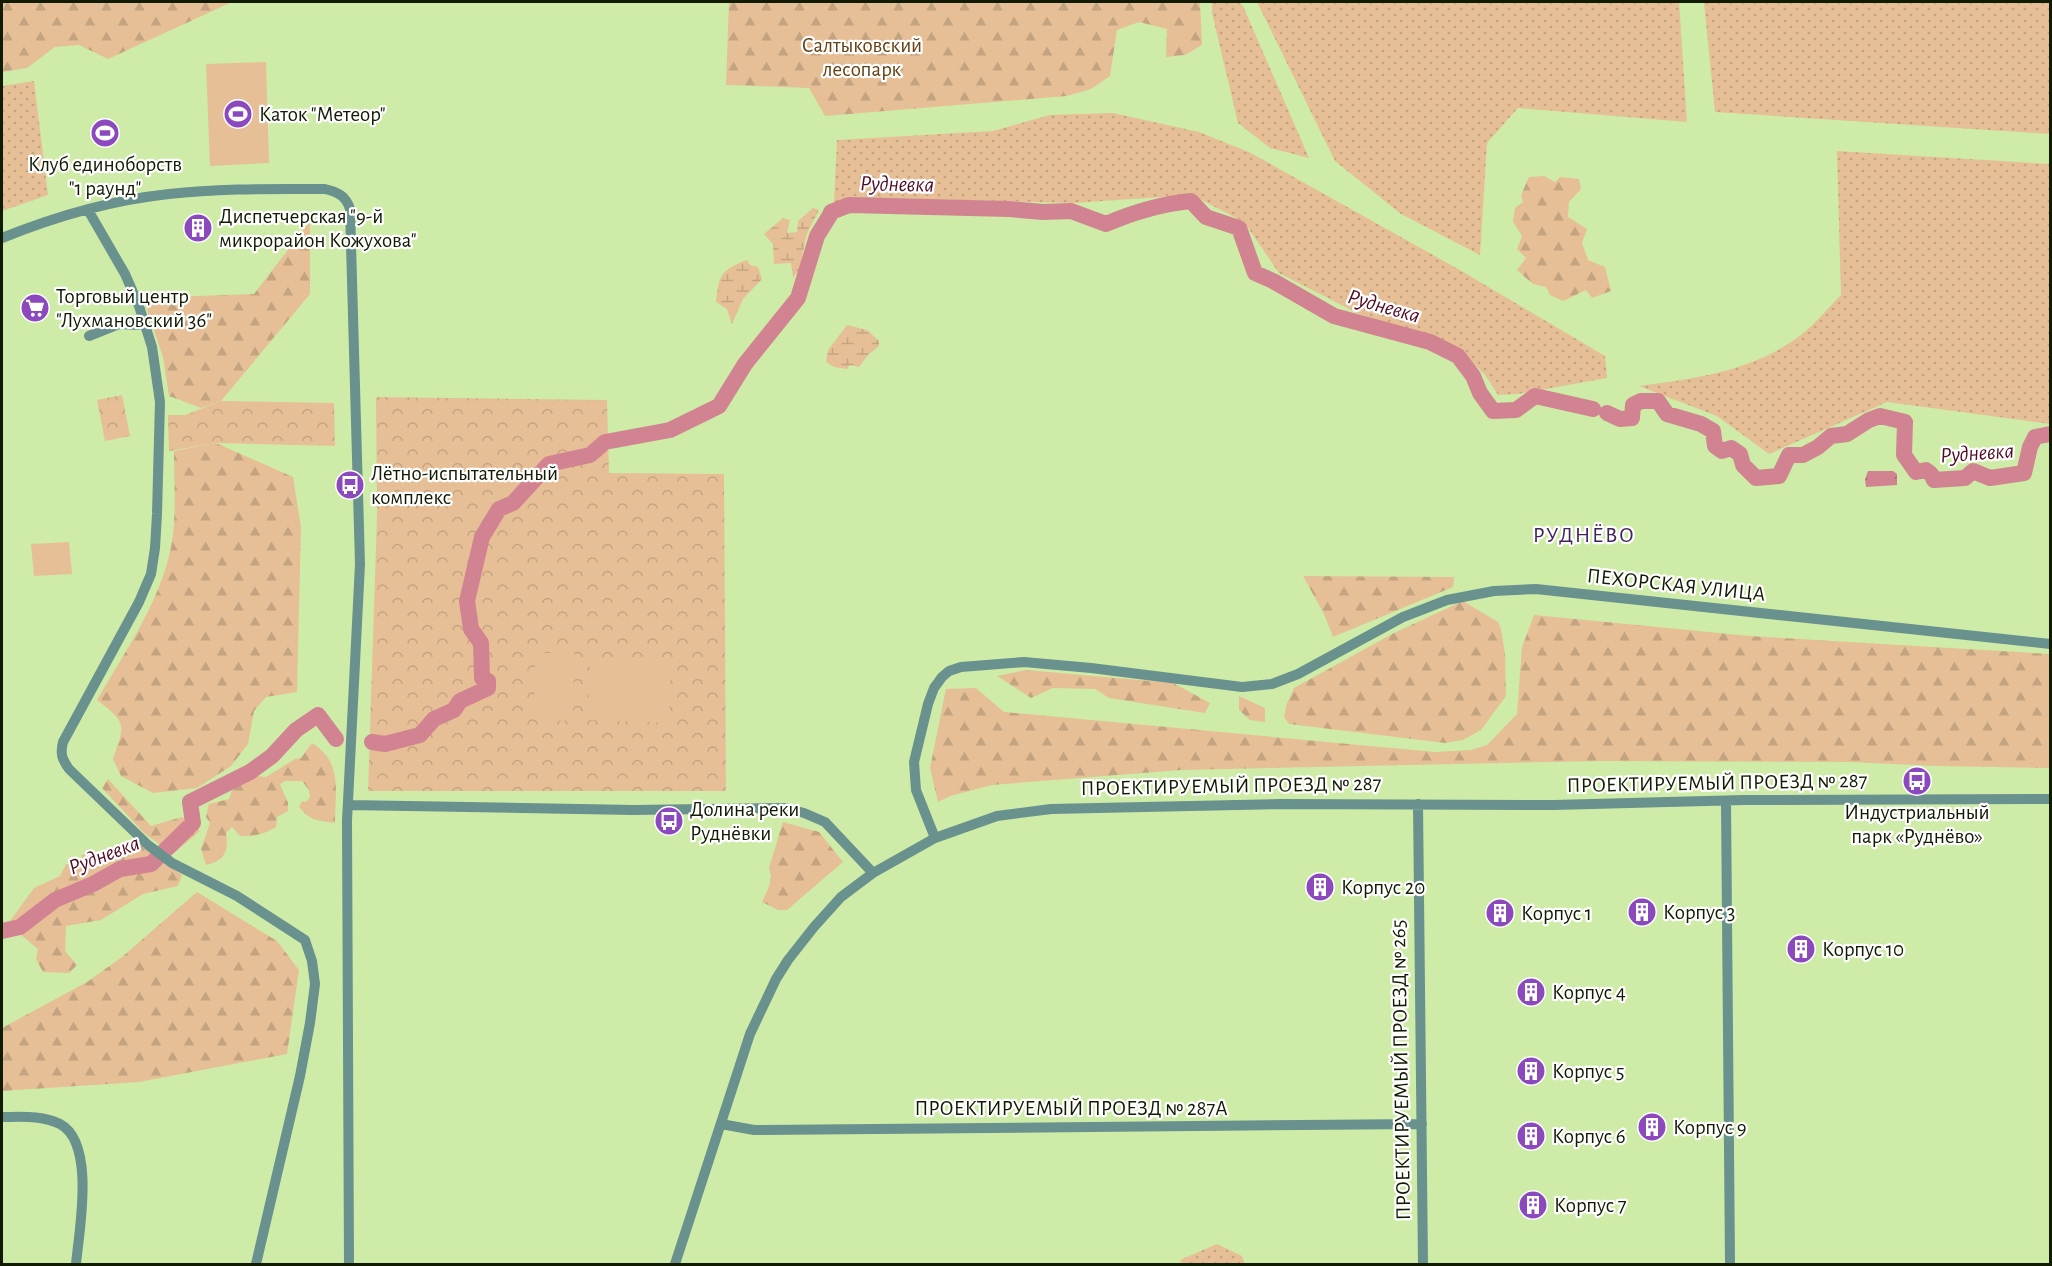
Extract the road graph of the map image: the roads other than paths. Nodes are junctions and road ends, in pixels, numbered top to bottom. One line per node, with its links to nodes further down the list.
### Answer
1 (88, 210): 2 (street); 3 (street); 9 (street)
2 (2, 238)
3 (144, 323): 4 (street); 16 (street)
4 (89, 336)
5 (2050, 644): 10 (street, ПЕХОРСКАЯ УЛИЦА)
6 (2050, 799): 7 (street, ПРОЕКТИРУЕМЫЙ ПРОЕЗД № 287)
7 (1726, 801): 8 (street, ПРОЕКТИРУЕМЫЙ ПРОЕЗД № 287); 20 (street)
8 (1418, 804): 10 (street, ПРОЕКТИРУЕМЫЙ ПРОЕЗД № 287); 14 (street, ПРОЕКТИРУЕМЫЙ ПРОЕЗД № 265)
9 (348, 805): 11 (street); 17 (street)
10 (935, 838): 11 (street, ПРОЕКТИРУЕМЫЙ ПРОЕЗД № 287)
11 (873, 873): 13 (street, ПРОЕКТИРУЕМЫЙ ПРОЕЗД № 287)
12 (2, 1117): 15 (street)
13 (721, 1124): 14 (street, ПРОЕКТИРУЕМЫЙ ПРОЕЗД № 287А); 18 (street, ПРОЕКТИРУЕМЫЙ ПРОЕЗД № 287)
14 (1422, 1124): 19 (street, ПРОЕКТИРУЕМЫЙ ПРОЕЗД № 265)
15 (76, 1264)
16 (256, 1264)
17 (349, 1264)
18 (675, 1264)
19 (1423, 1264)
20 (1730, 1264)

